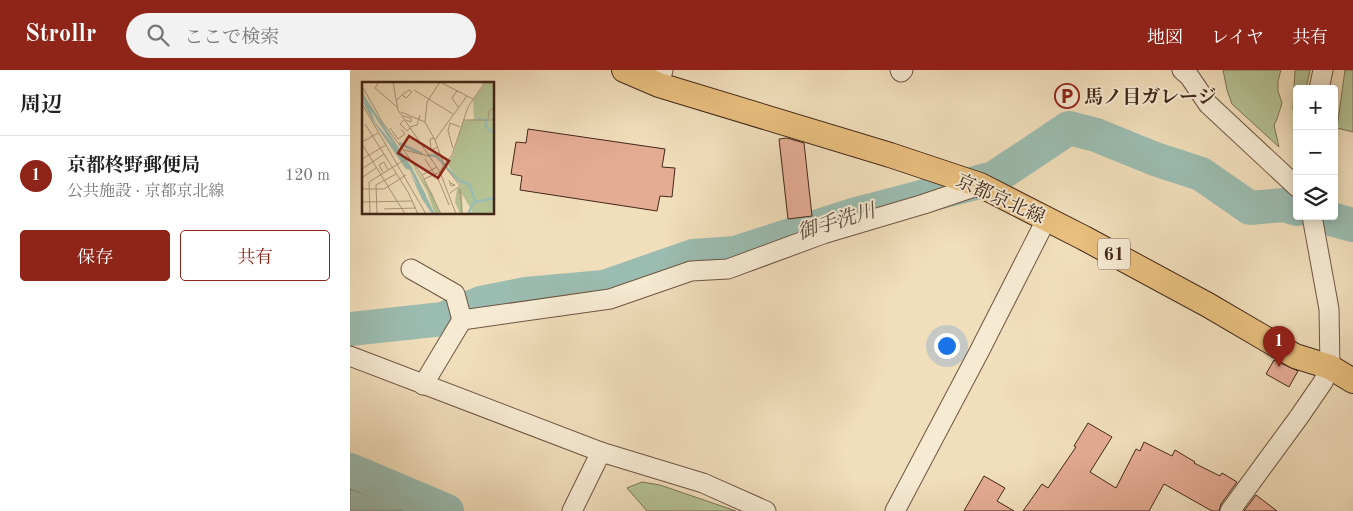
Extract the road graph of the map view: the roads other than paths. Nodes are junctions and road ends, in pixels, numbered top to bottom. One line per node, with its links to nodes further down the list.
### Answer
1 (624, 70): 4 (main road, 京都京北線 / 61)
2 (1182, 70): 6 (street)
3 (1323, 70): 5 (street)
4 (661, 77): 7 (main road, 京都京北線 / 61)
5 (1320, 85)
6 (1293, 183)
7 (980, 185): 8 (main road, 京都京北線 / 61); 11 (street)
8 (1047, 218): 13 (main road, 京都京北線 / 61); 19 (street)
9 (1313, 222): 13 (street)
10 (411, 270): 11 (street)
11 (462, 320): 15 (street)
12 (350, 356): 15 (street)
13 (1330, 366): 14 (main road, 京都京北線 / 61); 20 (street)
14 (1353, 381)
15 (423, 385): 16 (street)
16 (601, 452): 17 (street); 18 (street)
17 (572, 511)
18 (766, 511)
19 (895, 511)
20 (1230, 511)

